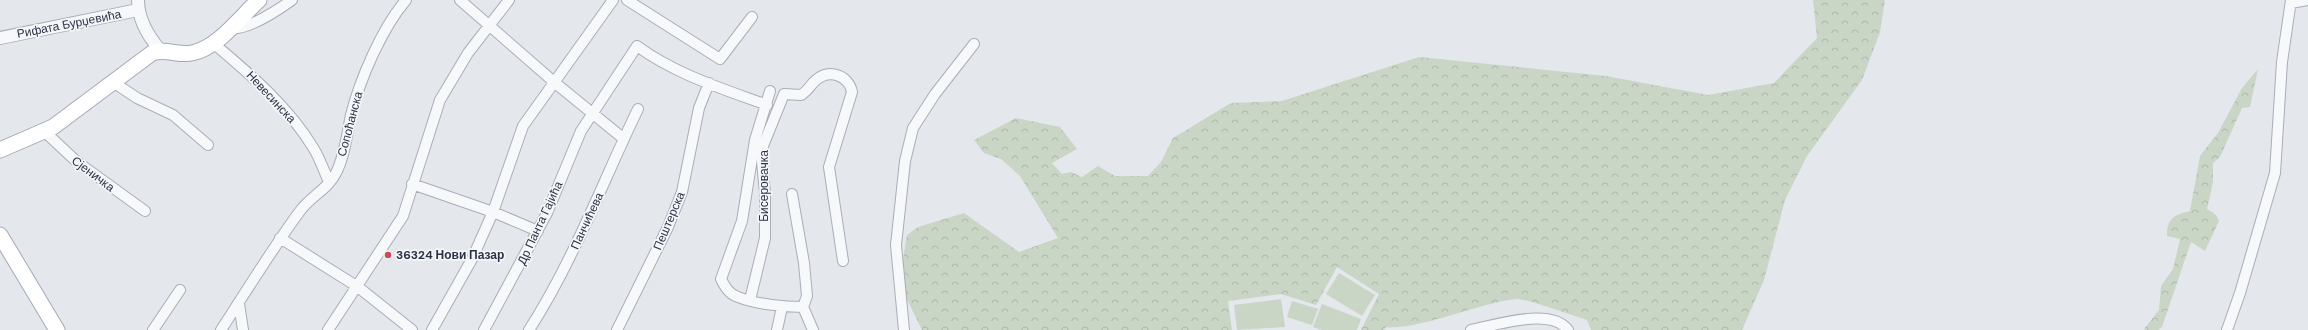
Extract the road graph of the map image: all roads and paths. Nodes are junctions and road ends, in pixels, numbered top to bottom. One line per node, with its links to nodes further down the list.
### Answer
1 (259, 0): 13 (main road)
2 (292, 0): 13 (street)
3 (406, 0): 29 (street, Сопоћанска)
4 (460, 0): 12 (street)
5 (509, 0): 12 (street)
6 (612, 0): 19 (street)
7 (2308, 0): 9 (street)
8 (633, 2): 11 (street)
9 (2291, 2): 59 (street)
10 (138, 5): 14 (street, Рифата Бурџевића); 17 (street)
11 (752, 17)
12 (489, 26): 19 (street); 30 (street)
13 (230, 28): 15 (main road)
14 (0, 38)
15 (213, 43): 17 (main road); 29 (street, Невесинска)
16 (974, 44): 56 (street)
17 (160, 50): 18 (main road)
18 (113, 82): 25 (main road); 27 (street)
19 (554, 82): 24 (street); 33 (street)
20 (708, 83): 22 (street); 24 (street, Др Панта Гајића); 53 (street, Пештерска)
21 (770, 91): 22 (street, Бисеровачка)
22 (767, 105): 40 (street, Бисеровачка)
23 (638, 109): 26 (street, Панчићева)
24 (592, 114): 26 (street); 34 (street, Др Панта Гајића)
25 (45, 132): 28 (main road); 32 (street, Сјеничка)
26 (624, 139): 52 (street, Панчићева)
27 (208, 145)
28 (0, 150)
29 (329, 182): 36 (street, Сопоћанска)
30 (412, 184): 33 (street); 38 (street)
31 (792, 194): 43 (street)
32 (145, 211)
33 (493, 212): 34 (street); 50 (street)
34 (538, 231): 51 (street, Др Панта Гајића)
35 (0, 235): 44 (main road)
36 (280, 238): 38 (street); 41 (street, Сопоћанска)
37 (843, 261): 40 (street, Бисеровачка)
38 (358, 287): 48 (street); 49 (street)
39 (180, 290): 45 (street)
40 (750, 300): 42 (street, Бисеровачка)
41 (239, 304): 46 (street, Сопоћанска); 47 (street)
42 (782, 307): 43 (street, Бисеровачка); 54 (street)
43 (803, 307): 55 (street)
44 (57, 330)
45 (153, 330)
46 (222, 330)
47 (243, 330)
48 (328, 330)
49 (412, 330)
50 (432, 330)
51 (484, 330)
52 (529, 330)
53 (617, 330)
54 (777, 330)
55 (813, 330)
56 (904, 330)
57 (1471, 330): 58 (street)
58 (1568, 330)
59 (2227, 330)

